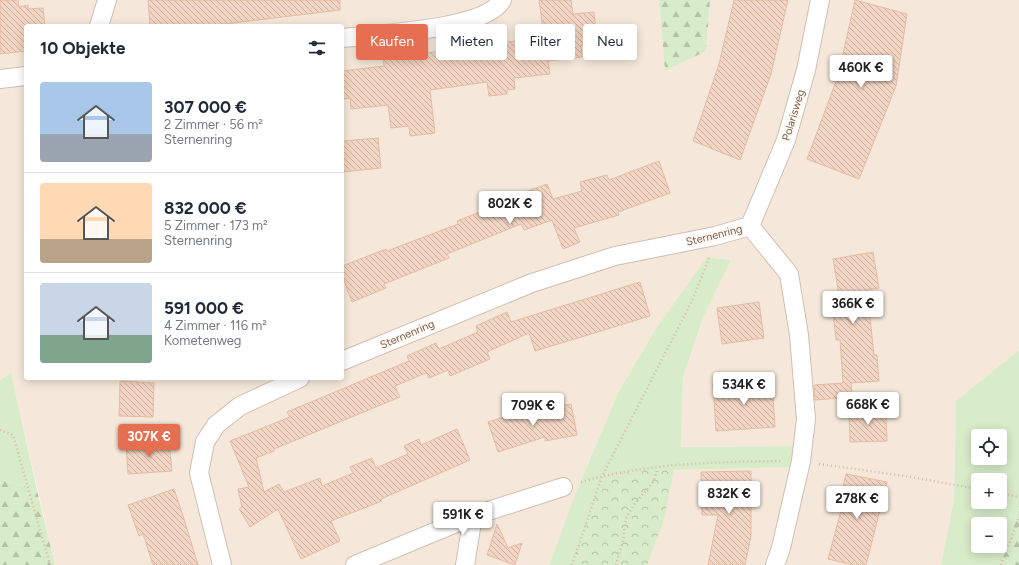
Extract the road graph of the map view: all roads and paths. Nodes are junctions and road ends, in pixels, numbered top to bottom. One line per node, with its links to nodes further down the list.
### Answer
1 (106, 0): 4 (street)
2 (820, 0): 8 (street, Polarisweg)
3 (501, 2): 5 (street)
4 (100, 24)
5 (344, 38)
6 (24, 76): 7 (street)
7 (0, 79)
8 (750, 226): 9 (street, Sternenring); 13 (street, Sternenring)
9 (715, 236): 10 (street, Sternenring); 15 (path)
10 (344, 359)
11 (296, 380): 23 (street)
12 (0, 430): 22 (path)
13 (801, 461): 14 (path); 17 (path); 28 (street, Sternenring)
14 (658, 468): 15 (path); 27 (path)
15 (602, 476): 26 (path)
16 (563, 487): 20 (street)
17 (971, 488)
18 (1007, 494): 19 (path)
19 (1019, 497)
20 (473, 516): 24 (street); 25 (street)
21 (1019, 518): 29 (path)
22 (50, 565)
23 (222, 565)
24 (355, 565)
25 (465, 565)
26 (572, 565)
27 (616, 565)
28 (775, 565)
29 (1001, 565)

